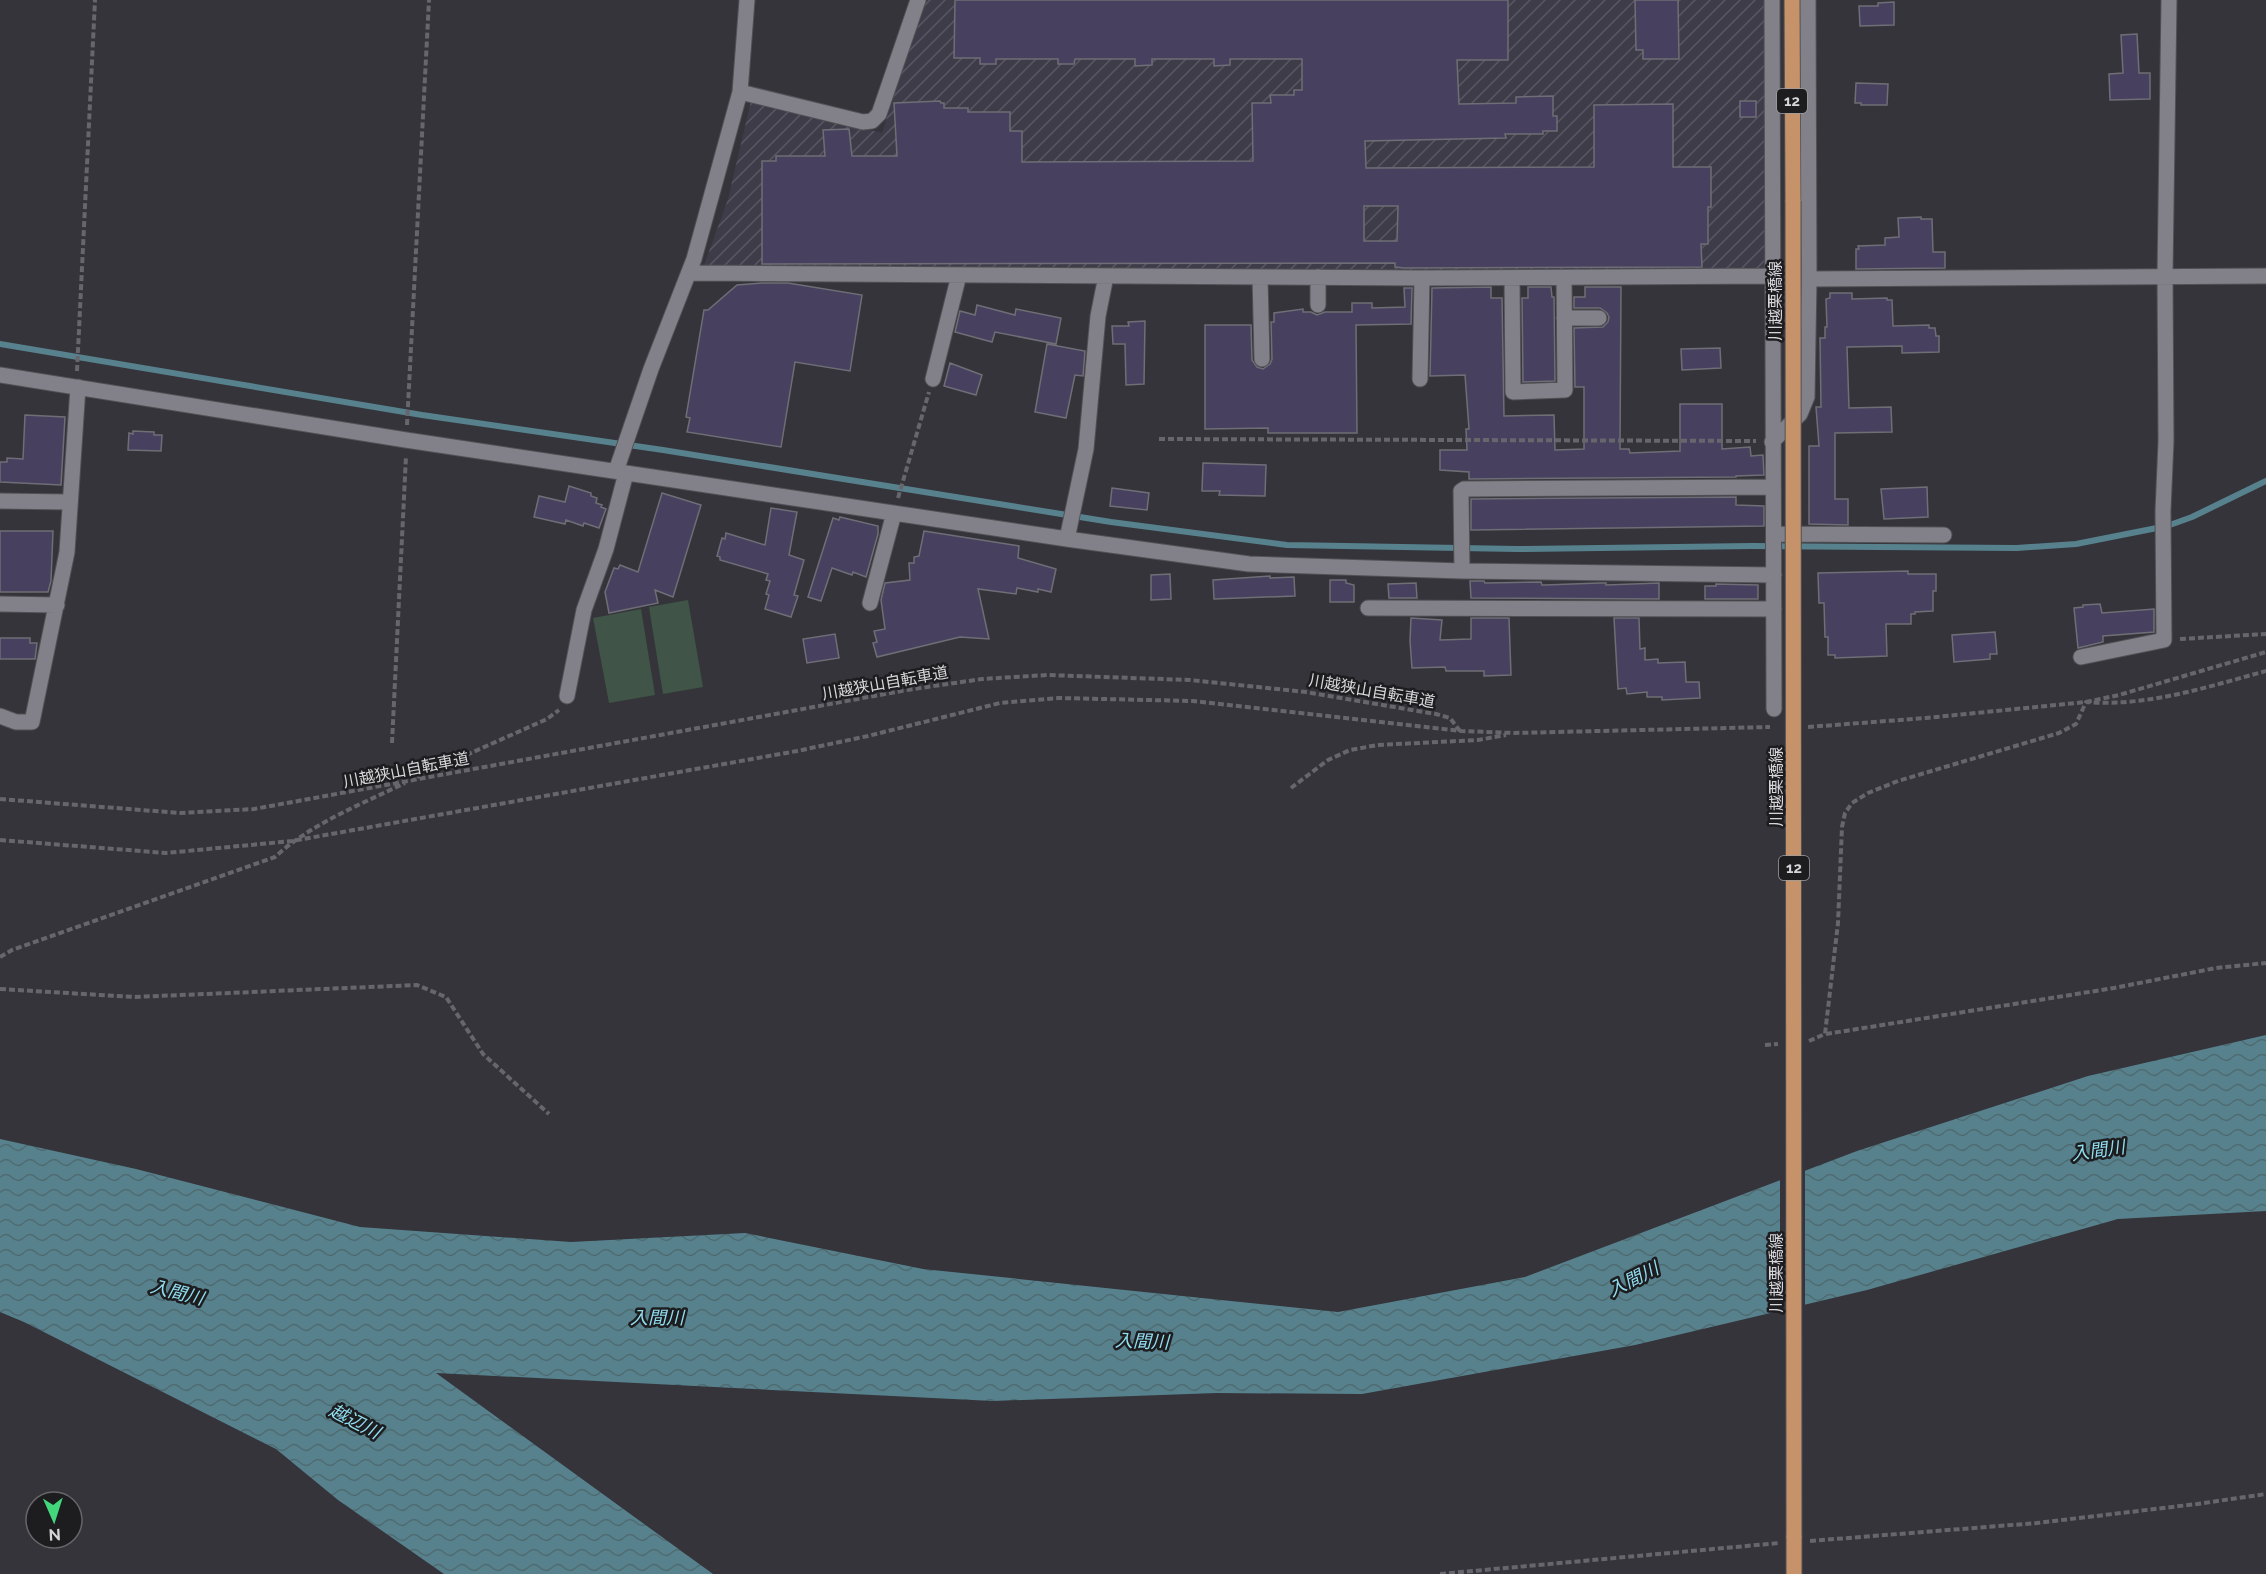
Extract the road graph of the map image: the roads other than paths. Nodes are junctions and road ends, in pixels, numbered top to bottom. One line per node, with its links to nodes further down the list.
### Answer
1 (747, 0): 7 (street)
2 (918, 0): 7 (street)
3 (1772, 0): 12 (street)
4 (1792, 0): 48 (main road, 川越栗橋線 / 12, bridge)
5 (1808, 0): 19 (street)
6 (2169, 0): 10 (street)
7 (740, 92): 8 (street)
8 (689, 273): 9 (street); 29 (street)
9 (959, 275): 11 (street); 25 (street)
10 (2165, 275): 13 (street); 19 (street); 44 (street)
11 (1106, 276): 14 (street); 36 (street)
12 (1772, 276): 18 (street); 28 (street)
13 (2266, 276)
14 (1260, 277): 15 (street); 23 (street)
15 (1318, 277): 16 (street); 20 (street)
16 (1422, 278): 17 (street); 26 (street)
17 (1512, 278): 18 (street); 21 (street)
18 (1564, 278): 21 (street)
19 (1809, 279): 28 (street)
20 (1318, 305)
21 (1564, 318): 22 (street)
22 (1599, 318)
23 (1262, 359)
24 (0, 375): 27 (street)
25 (933, 379)
26 (1420, 379)
27 (78, 387): 29 (street); 32 (street)
28 (1772, 441): 30 (street)
29 (621, 472): 33 (street); 45 (street)
30 (1773, 487): 34 (street); 37 (street)
31 (0, 501): 32 (street)
32 (69, 502): 41 (street)
33 (894, 513): 36 (street); 39 (street)
34 (1774, 534): 35 (street); 38 (street)
35 (1944, 535)
36 (1067, 539): 37 (street)
37 (1462, 571): 38 (street)
38 (1774, 575): 43 (street)
39 (870, 603)
40 (0, 604): 41 (street)
41 (57, 605): 47 (street)
42 (1368, 609): 43 (street)
43 (1774, 609): 46 (street)
44 (2081, 657)
45 (567, 696)
46 (1774, 708)
47 (0, 716)
48 (1794, 1574)

